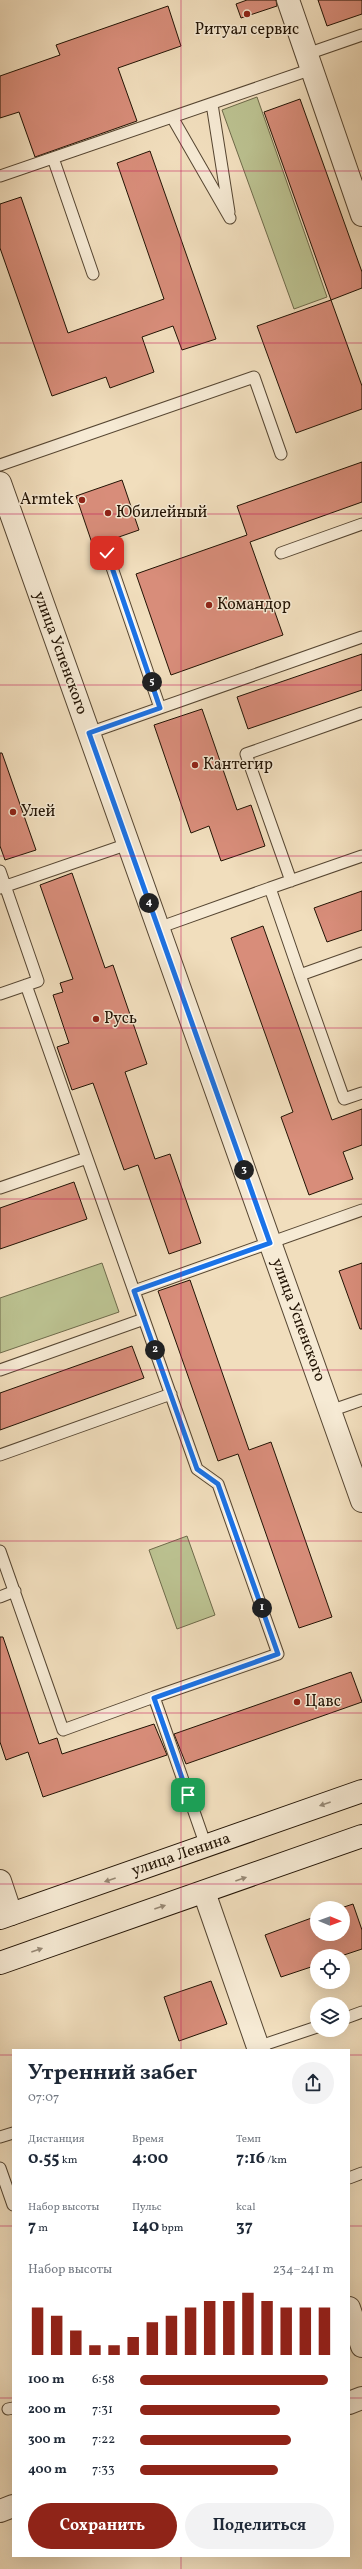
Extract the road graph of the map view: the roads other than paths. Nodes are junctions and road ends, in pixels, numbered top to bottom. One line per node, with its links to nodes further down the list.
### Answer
1 (288, 0): 3 (street)
2 (362, 35): 3 (lane)
3 (310, 62): 4 (lane); 8 (street)
4 (212, 104): 5 (lane); 5 (lane)
5 (172, 117): 6 (lane)
6 (53, 158): 7 (lane); 9 (lane)
7 (0, 176)
8 (362, 215)
9 (92, 274)
10 (281, 454): 11 (lane)
11 (0, 465)
12 (0, 482): 19 (street, улица Успенского)
13 (362, 524): 15 (lane)
14 (107, 553): 17 (lane)
15 (281, 553)
16 (362, 637): 17 (lane)
17 (160, 708): 19 (lane)
18 (362, 713): 23 (lane)
19 (89, 733): 20 (street, улица Успенского)
20 (128, 844): 24 (lane); 26 (street, улица Успенского)
21 (362, 856): 23 (lane)
22 (0, 871): 24 (lane)
23 (291, 881): 25 (lane)
24 (3, 887): 29 (lane)
25 (270, 888): 26 (lane); 28 (lane)
26 (158, 928): 35 (street, улица Успенского)
27 (362, 953): 28 (lane)
28 (300, 975): 31 (lane)
29 (26, 985): 30 (lane); 32 (lane)
30 (0, 994)
31 (362, 1093)
32 (87, 1158): 33 (lane); 36 (lane)
33 (0, 1188)
34 (362, 1210): 35 (lane)
35 (270, 1243): 36 (lane); 41 (street, улица Успенского)
36 (134, 1291): 37 (lane)
37 (144, 1319): 38 (lane); 39 (lane)
38 (0, 1370)
39 (171, 1394): 42 (lane); 47 (lane)
40 (362, 1400): 41 (lane)
41 (330, 1411): 43 (street, улица Успенского)
42 (0, 1455)
43 (362, 1501)
44 (0, 1551): 45 (lane)
45 (15, 1592): 46 (lane); 47 (lane)
46 (0, 1597)
47 (154, 1698): 50 (lane)
48 (362, 1791): 50 (street, улица Ленина, one-way to 50)
49 (362, 1836): 52 (street, one-way to 49)
50 (206, 1846): 53 (street, улица Ленина, one-way to 53)
51 (0, 1881): 53 (street)
52 (204, 1892): 54 (street, one-way to 52); 58 (street)
53 (6, 1916)
54 (0, 1963)
55 (362, 2012): 56 (lane)
56 (350, 2016)
57 (310, 2030): 58 (lane)
58 (256, 2049)
59 (12, 2132): 60 (lane)
60 (0, 2137)
61 (0, 2168): 64 (lane)
62 (362, 2173): 63 (lane)
63 (350, 2178)
64 (12, 2202)
65 (350, 2310): 66 (street)
66 (361, 2337)
67 (362, 2398): 68 (street)
68 (350, 2403)
69 (12, 2506): 70 (street)
70 (0, 2511)

